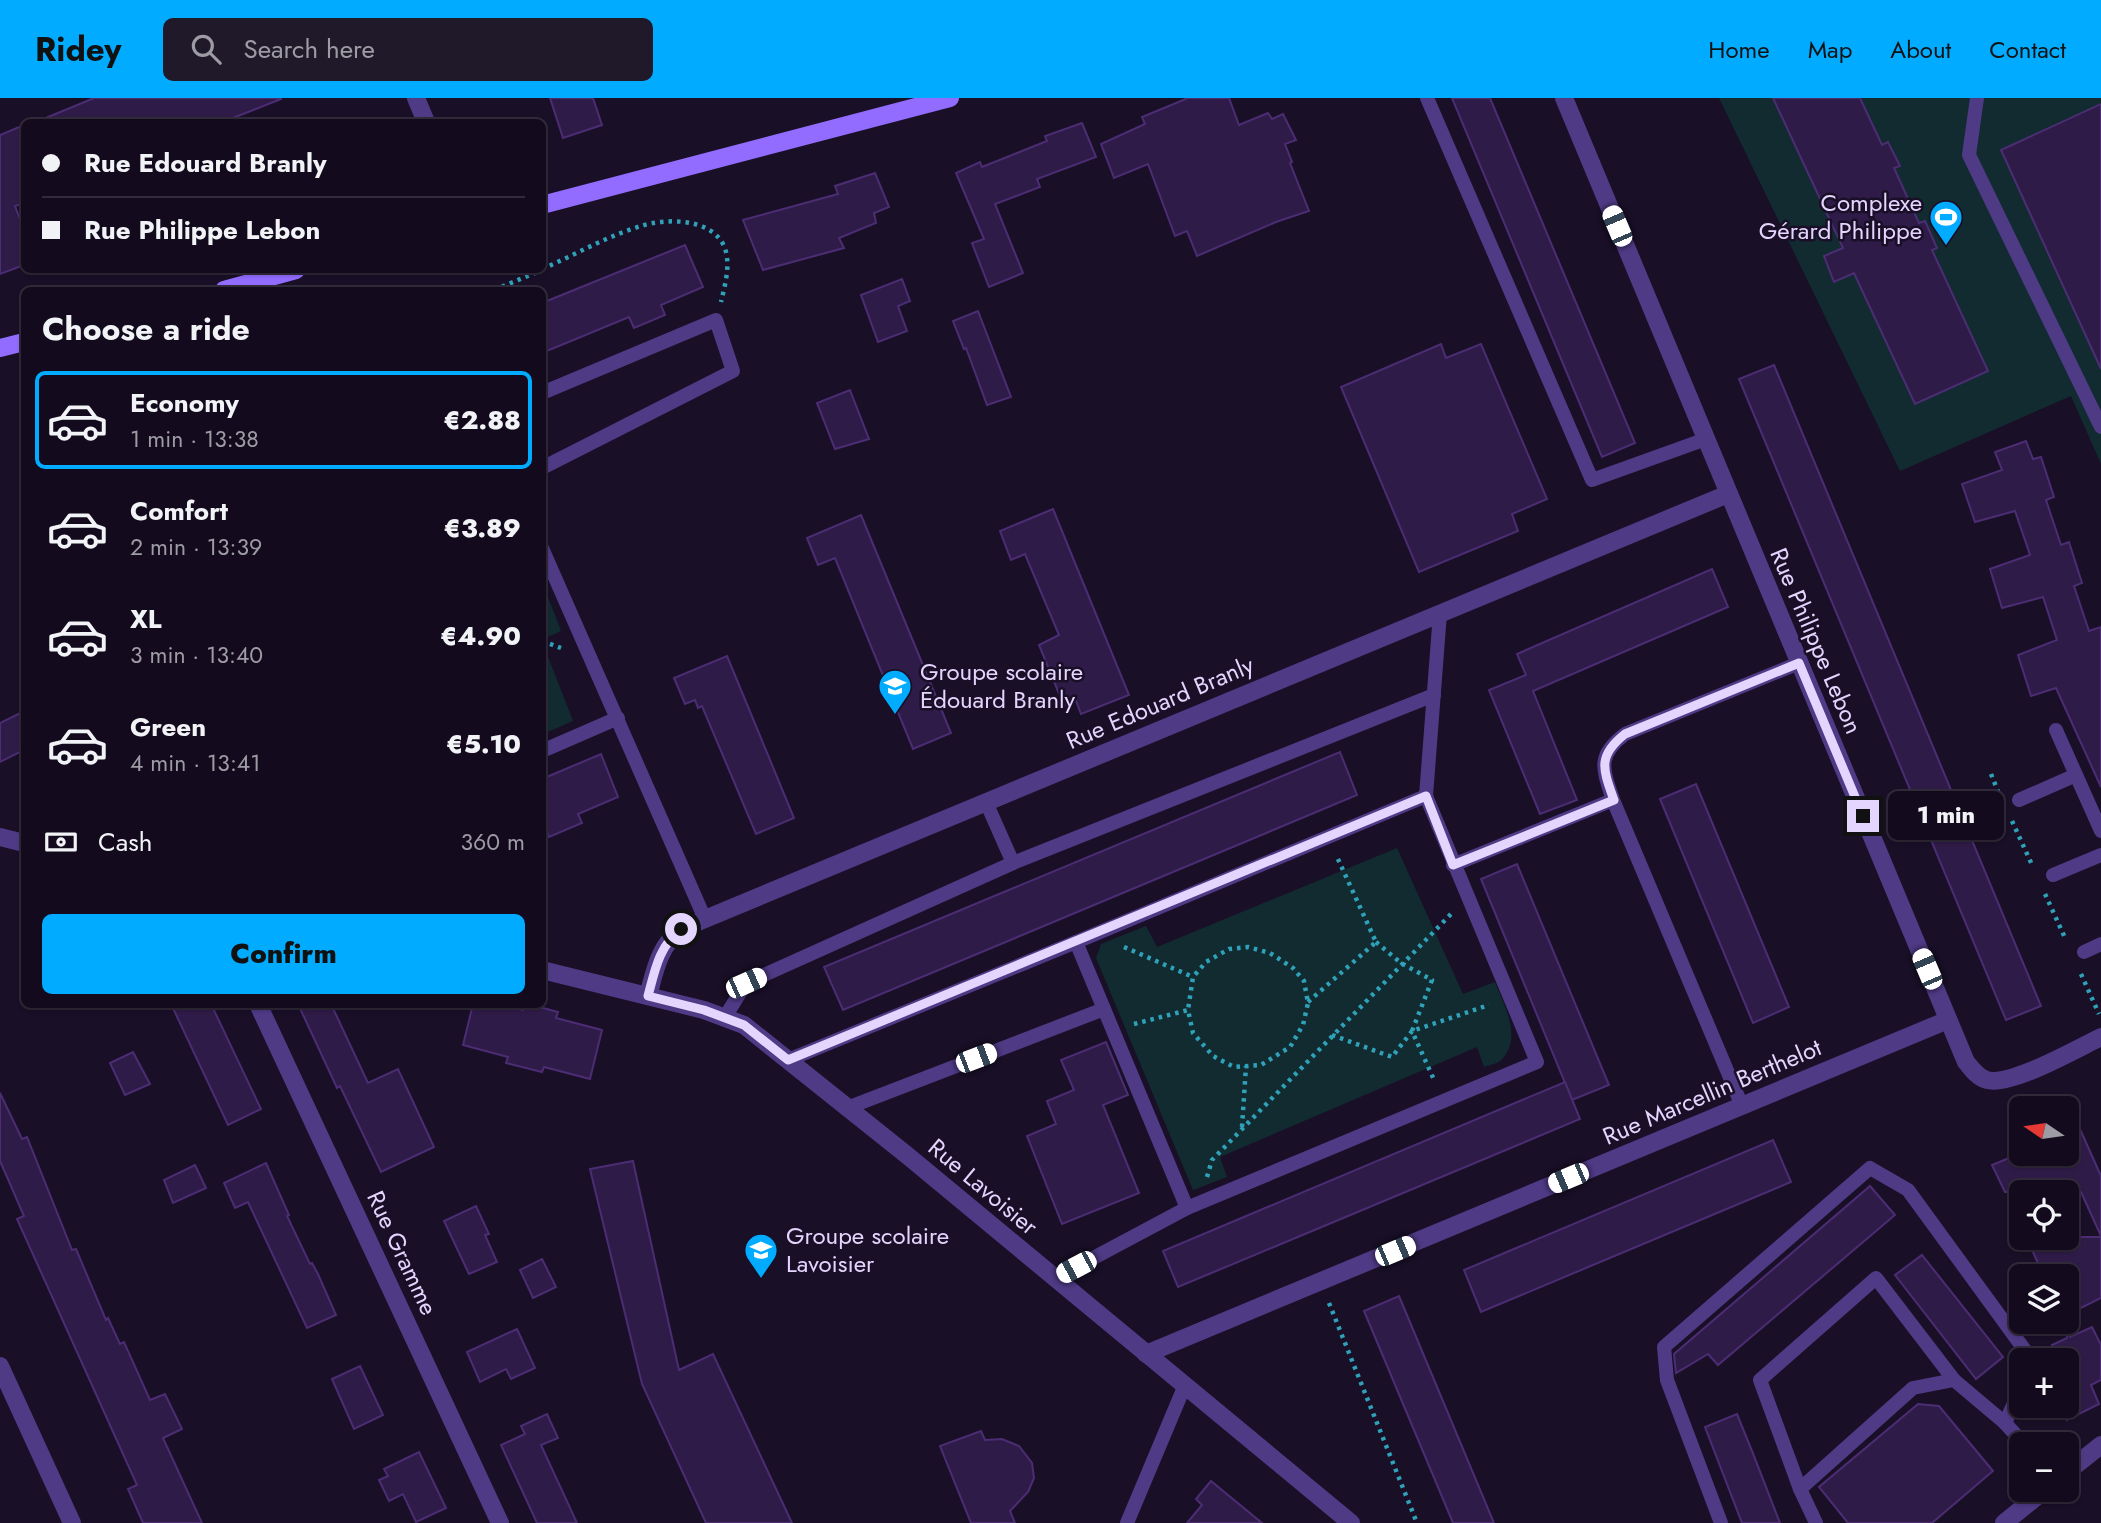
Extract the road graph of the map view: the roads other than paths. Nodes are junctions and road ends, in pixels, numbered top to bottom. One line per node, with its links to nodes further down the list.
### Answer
1 (416, 98): 6 (street)
2 (950, 98): 7 (main road)
3 (1427, 98): 14 (lane)
4 (1564, 98): 14 (street, Rue Philippe Lebon)
5 (1977, 98): 13 (lane)
6 (425, 119)
7 (546, 204)
8 (285, 273): 9 (main road)
9 (235, 287)
10 (21, 343): 11 (main road)
11 (0, 348)
12 (546, 391): 15 (lane)
13 (2101, 426)
14 (1706, 439): 16 (street, Rue Philippe Lebon)
15 (546, 466)
16 (1728, 494): 18 (street, Rue Edouard Branly); 19 (street, Rue Philippe Lebon)
17 (546, 557): 21 (lane)
18 (1440, 613): 20 (lane); 28 (street, Rue Edouard Branly)
19 (1799, 663): 26 (lane); 45 (street, Rue Philippe Lebon)
20 (1434, 695): 25 (lane); 33 (lane)
21 (618, 718): 23 (lane); 36 (lane)
22 (2056, 730): 24 (lane)
23 (546, 749)
24 (2076, 775): 27 (lane); 29 (lane)
25 (1426, 796): 34 (lane); 37 (lane)
26 (1614, 800): 34 (lane); 48 (lane)
27 (2019, 800)
28 (986, 802): 33 (lane); 36 (street, Rue Edouard Branly)
29 (2101, 831)
30 (0, 837): 31 (street)
31 (21, 842)
32 (2101, 855): 35 (lane)
33 (1013, 863): 44 (lane)
34 (1453, 865): 50 (lane)
35 (2053, 875)
36 (705, 919): 41 (street, Rue Edouard Branly)
37 (1076, 942): 43 (lane); 47 (lane)
38 (2101, 944): 39 (lane)
39 (2084, 952)
40 (546, 971): 41 (street, Rue Lavoisier)
41 (648, 996): 44 (street, Rue Lavoisier)
42 (260, 1008): 65 (street, Rue Gramme)
43 (1104, 1009): 49 (lane); 50 (lane)
44 (725, 1017): 47 (street, Rue Lavoisier)
45 (1948, 1020): 46 (street, Rue Philippe Lebon); 48 (street, Rue Marcellin Berthelot)
46 (2101, 1037)
47 (788, 1060): 49 (street, Rue Lavoisier)
48 (1742, 1106): 53 (street, Rue Marcellin Berthelot)
49 (847, 1108): 51 (street, Rue Lavoisier)
50 (1194, 1205): 51 (lane)
51 (1054, 1279): 53 (street, Rue Lavoisier)
52 (2023, 1348): 68 (lane)
53 (1146, 1354): 56 (street, Rue Lavoisier)
54 (0, 1366): 64 (street)
55 (1954, 1380): 58 (lane); 62 (lane); 62 (lane)
56 (1185, 1385): 66 (lane); 67 (street, Rue Lavoisier)
57 (2009, 1414): 58 (lane)
58 (2005, 1423): 59 (lane)
59 (2013, 1432)
60 (2101, 1445): 61 (street)
61 (2079, 1462)
62 (1800, 1489): 69 (lane)
63 (2030, 1502): 70 (street)
64 (72, 1523)
65 (500, 1523)
66 (1127, 1523)
67 (1351, 1523)
68 (1721, 1523)
69 (1816, 1523)
70 (2004, 1523)

